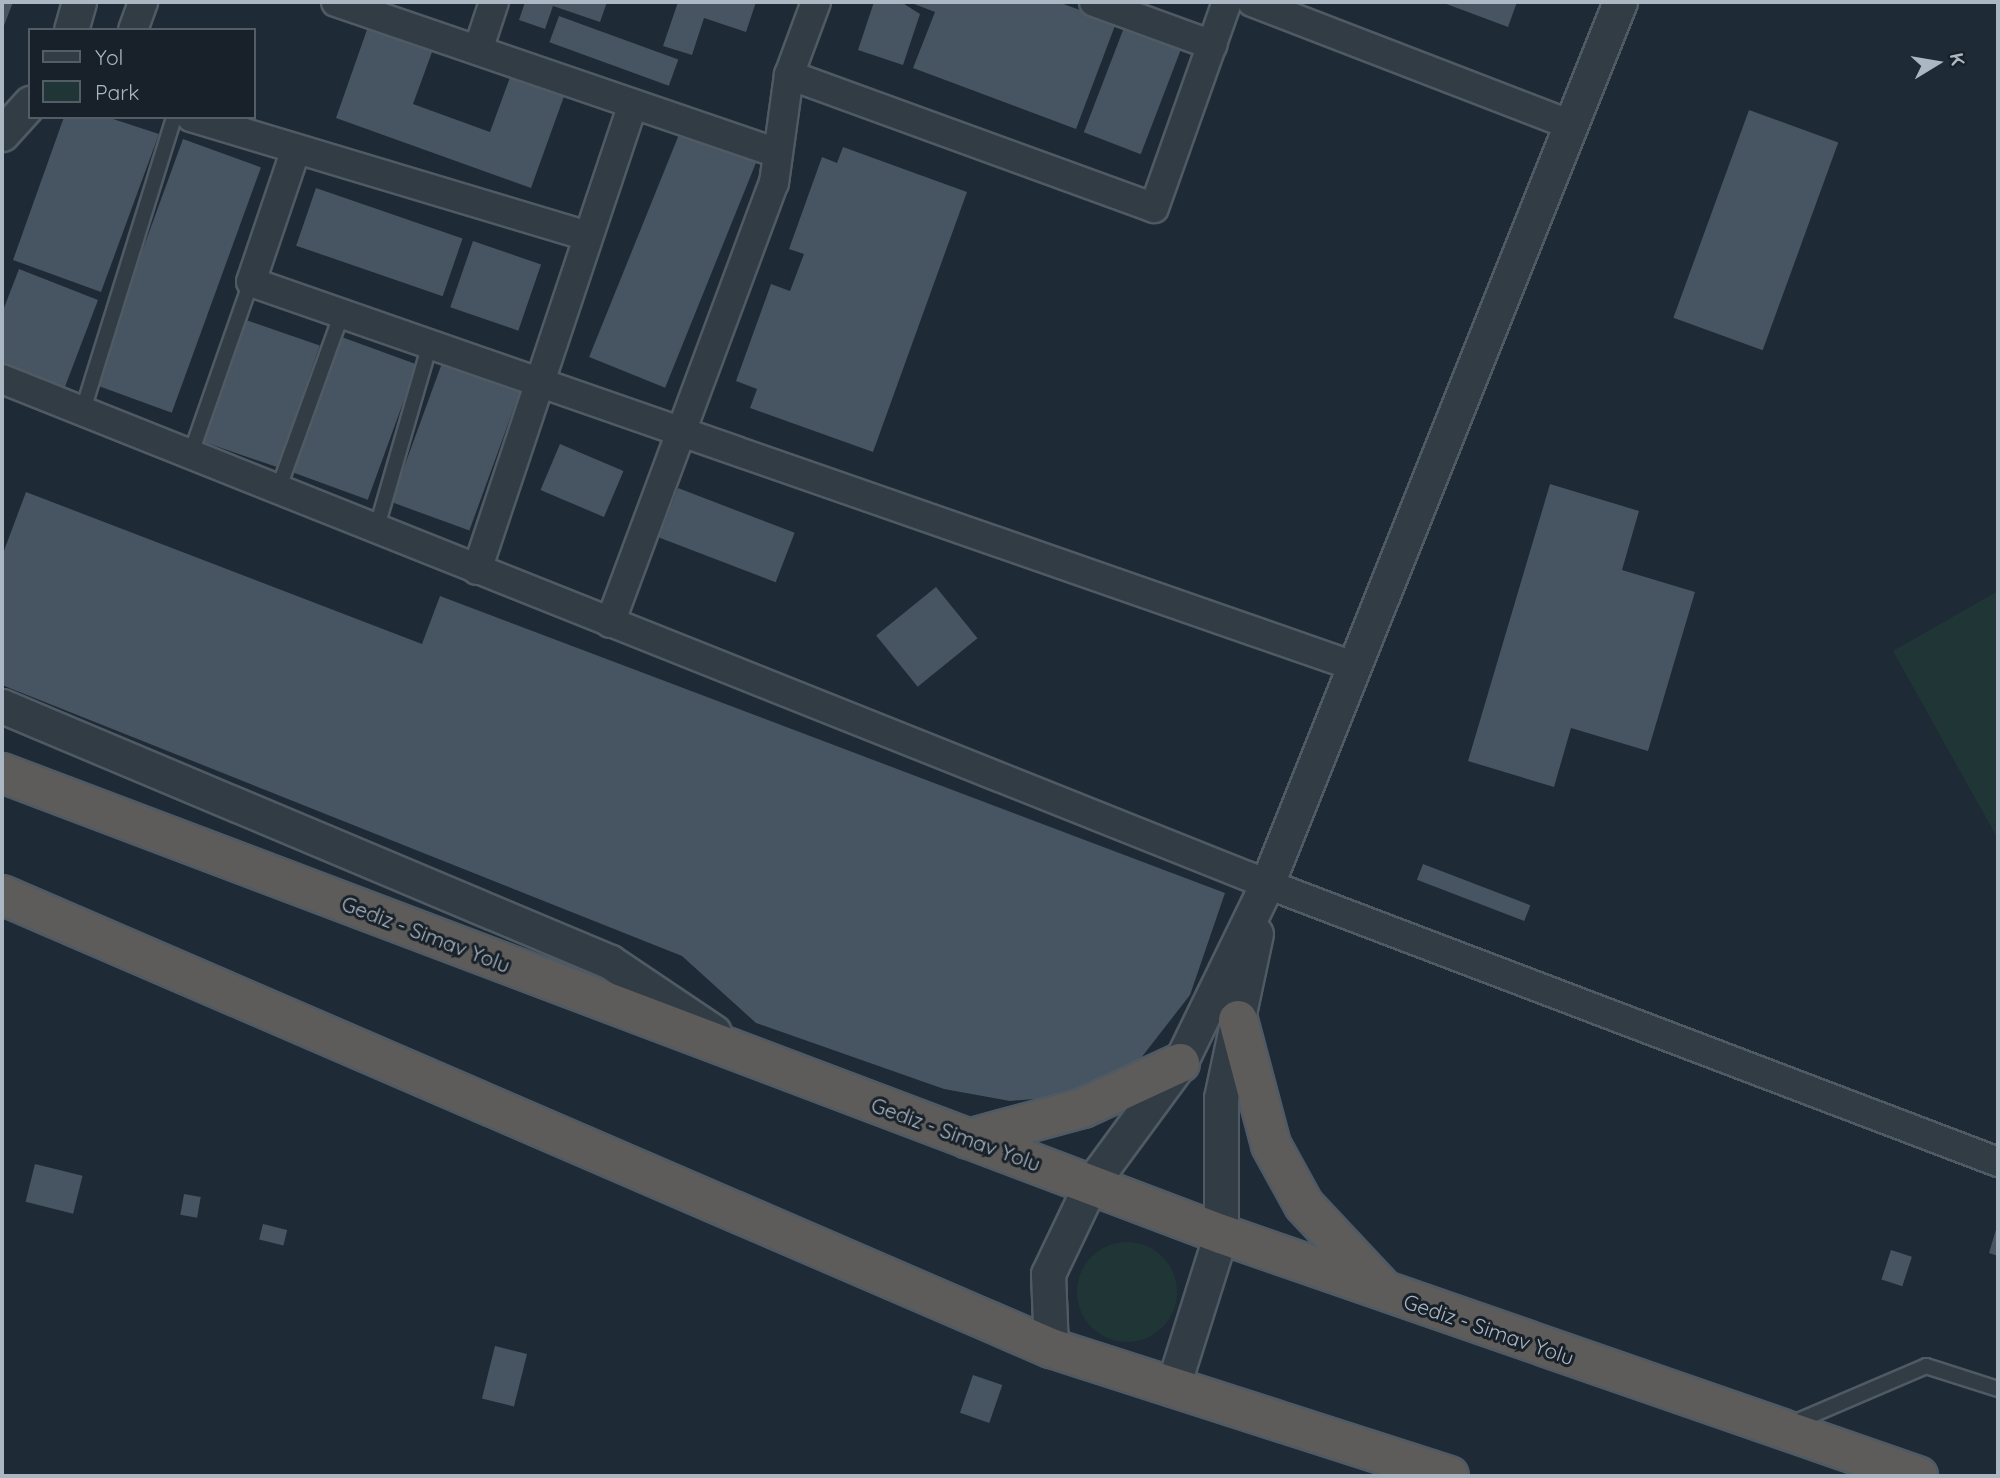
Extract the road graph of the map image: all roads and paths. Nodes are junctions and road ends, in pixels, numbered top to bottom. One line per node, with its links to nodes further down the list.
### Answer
1 (79, 2): 10 (street)
2 (143, 2): 11 (street)
3 (336, 2): 13 (street)
4 (494, 2): 13 (street)
5 (816, 2): 14 (street)
6 (1094, 2): 12 (street)
7 (1227, 2): 12 (street)
8 (1252, 2): 19 (street)
9 (1620, 2): 19 (street)
10 (72, 28)
11 (134, 28)
12 (1212, 45): 14 (street)
13 (478, 50): 15 (street)
14 (789, 75): 22 (street)
15 (633, 103): 22 (street); 23 (street)
16 (28, 105): 20 (street)
17 (173, 119): 29 (lane)
18 (198, 119): 21 (street)
19 (1571, 125): 36 (street)
20 (2, 134)
21 (296, 149): 23 (street); 24 (street)
22 (775, 152): 30 (street)
23 (588, 236): 28 (street)
24 (251, 282): 25 (street); 31 (lane)
25 (342, 313): 26 (street); 32 (lane)
26 (430, 344): 28 (street); 33 (lane)
27 (2, 379): 29 (street)
28 (539, 382): 30 (street); 34 (street)
29 (82, 413): 31 (street)
30 (681, 431): 35 (street); 36 (street)
31 (190, 456): 32 (street)
32 (278, 491): 33 (street)
33 (376, 530): 34 (street)
34 (477, 570): 35 (street)
35 (610, 623): 39 (street)
36 (1354, 666): 39 (street)
37 (2, 706): 42 (street)
38 (2, 773): 42 (highway, Gediz - Simav Yolu)
39 (1267, 884): 41 (street); 43 (street); 45 (street)
40 (2, 895): 49 (highway)
41 (1238, 1020): 47 (street); 48 (highway)
42 (754, 1059): 44 (highway, Gediz - Simav Yolu)
43 (1180, 1063): 44 (highway); 46 (street)
44 (968, 1139): 46 (highway, Gediz - Simav Yolu)
45 (1998, 1163)
46 (1091, 1184): 47 (highway, Gediz - Simav Yolu); 49 (street)
47 (1222, 1234): 48 (highway, Gediz - Simav Yolu); 50 (street)
48 (1387, 1294): 52 (highway, Gediz - Simav Yolu)
49 (1051, 1348): 50 (highway)
50 (1172, 1389): 53 (highway)
51 (1998, 1389): 52 (lane)
52 (1780, 1429): 54 (highway, Gediz - Simav Yolu)
53 (1449, 1476)
54 (1917, 1476)

